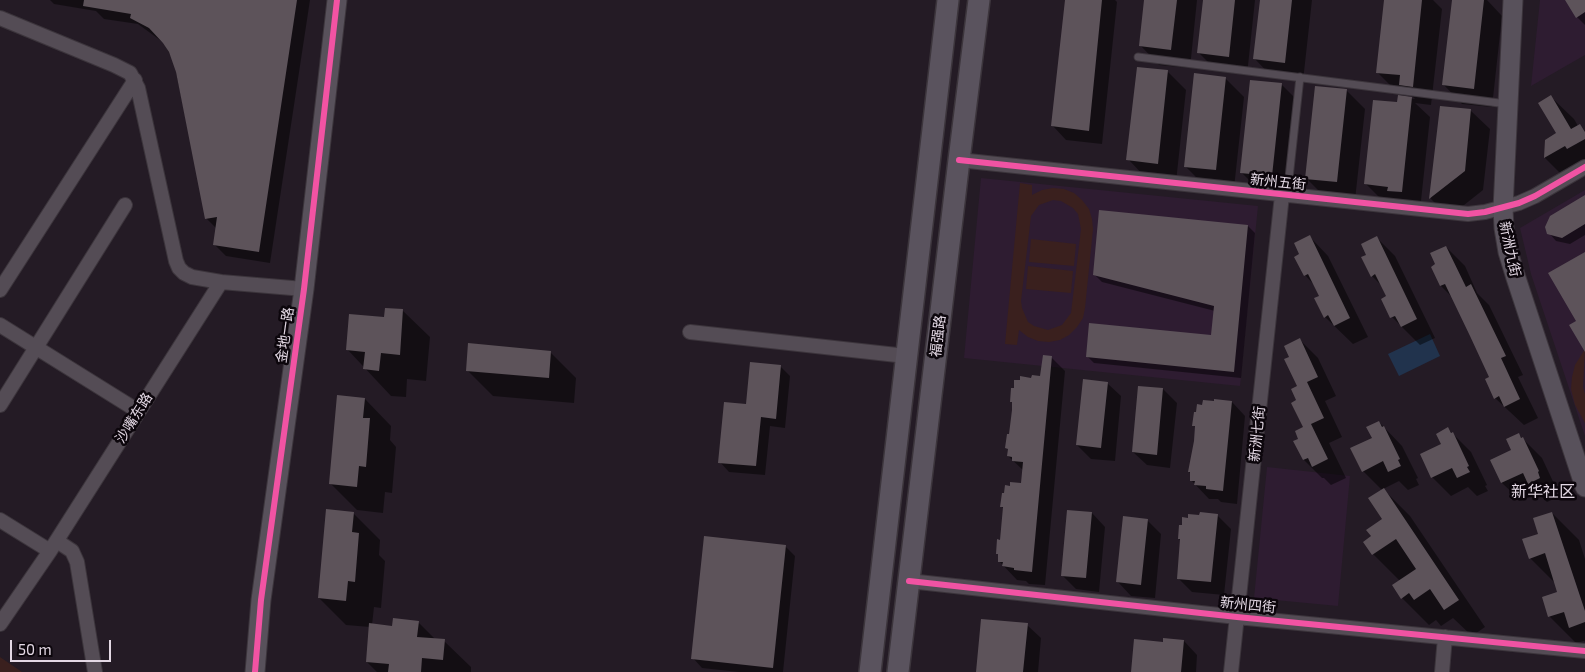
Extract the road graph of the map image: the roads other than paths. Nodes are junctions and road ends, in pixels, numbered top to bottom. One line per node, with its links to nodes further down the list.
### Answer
1 (337, 0): 17 (street, 金地一路)
2 (948, 0): 21 (main road, 福强路)
3 (979, 0): 10 (main road, 福强路)
4 (1513, 0): 9 (street, 新洲九街)
5 (0, 18): 8 (street)
6 (1138, 56): 7 (lane)
7 (1300, 77): 9 (lane); 12 (lane)
8 (135, 80): 15 (street); 16 (street)
9 (1508, 104): 14 (street, 新洲九街)
10 (958, 160): 12 (street, 新州五街); 27 (main road, 福强路)
11 (1585, 166): 14 (street, 新州五街)
12 (1282, 195): 14 (street, 新州五街); 28 (street, 新洲七街)
13 (125, 205): 20 (street)
14 (1503, 208): 24 (street, 新洲九街)
15 (221, 282): 17 (street); 23 (street, 沙嘴东路)
16 (0, 290)
17 (304, 290): 33 (street, 金地一路)
18 (0, 325): 20 (street)
19 (690, 332): 21 (street)
20 (37, 348): 22 (street); 23 (street)
21 (906, 356): 34 (main road, 福强路)
22 (0, 405)
23 (138, 412): 26 (street, 沙嘴东路)
24 (1585, 487)
25 (0, 520): 26 (street)
26 (54, 546): 29 (street, 沙嘴东路); 32 (street)
27 (909, 581): 28 (street, 新州四街); 35 (main road, 福强路)
28 (1237, 617): 30 (street, 新州四街); 36 (street, 新洲七街)
29 (0, 624)
30 (1445, 637): 31 (street, 新州四街); 37 (street)
31 (1585, 651)
32 (95, 672)
33 (255, 672)
34 (870, 672)
35 (898, 672)
36 (1231, 672)
37 (1442, 672)

